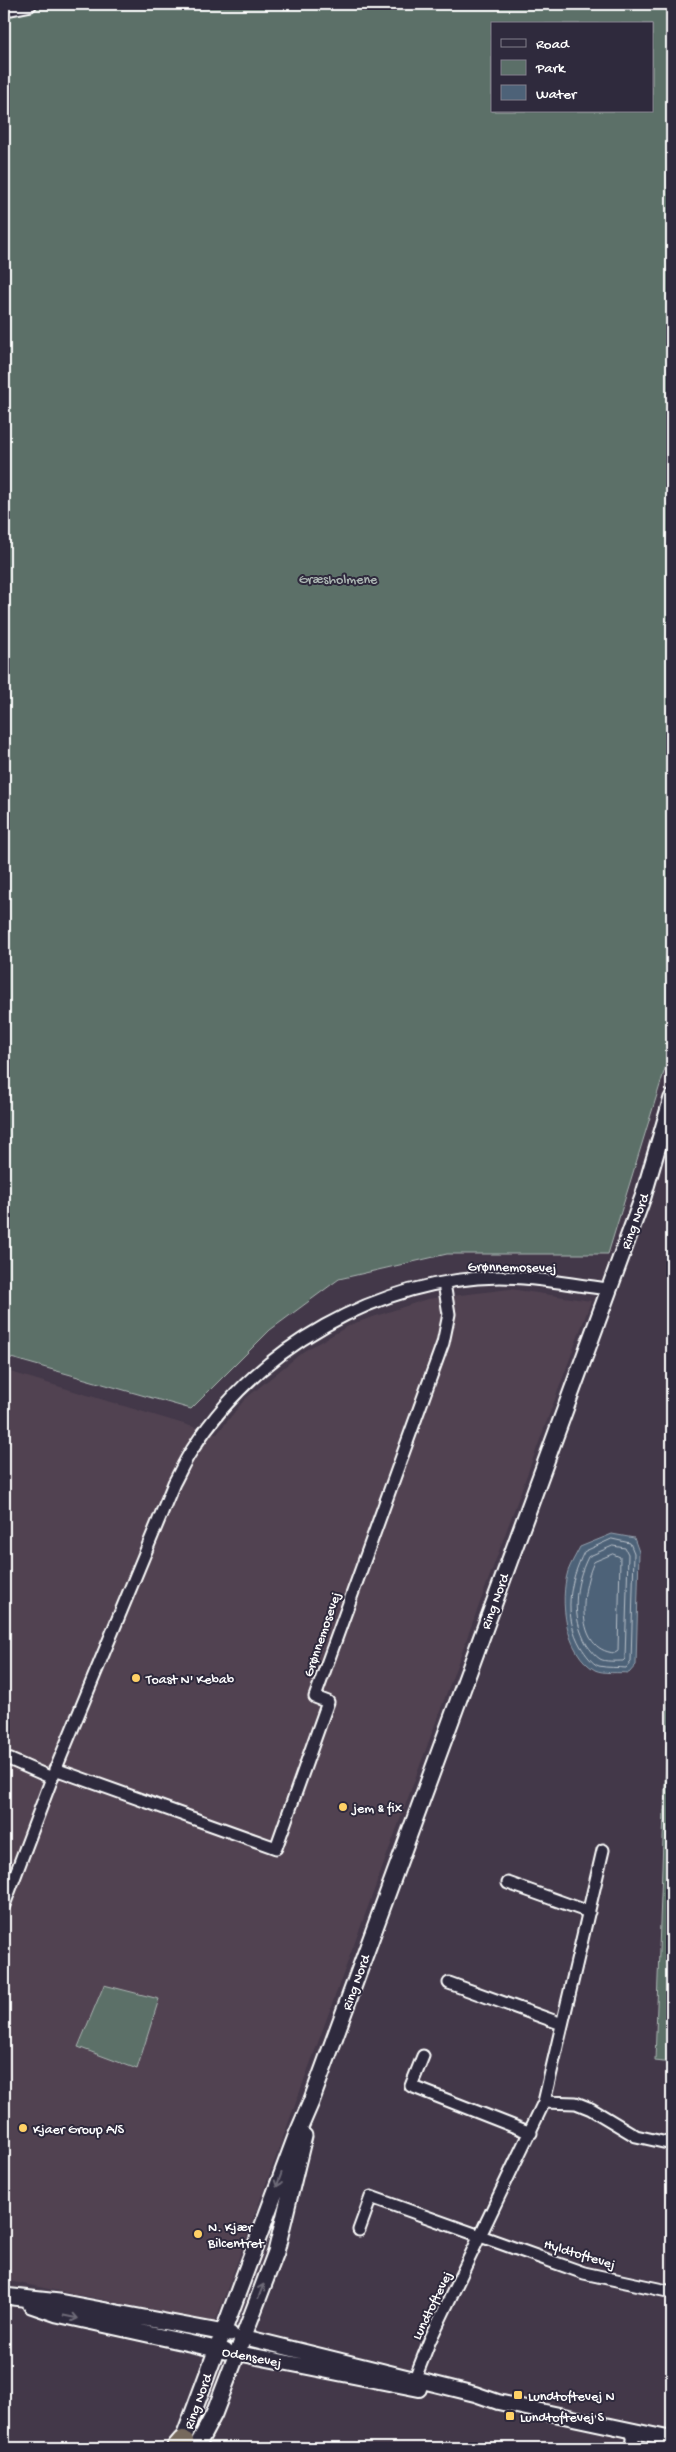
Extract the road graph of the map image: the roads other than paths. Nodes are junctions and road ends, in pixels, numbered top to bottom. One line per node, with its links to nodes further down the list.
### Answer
1 (29, 4): 2 (street)
2 (4, 9)
3 (672, 1098): 5 (main road, Ring Nord)
4 (444, 1283): 5 (street, Grønnemosevej); 7 (street, Grønnemosevej); 7 (street, Grønnemosevej)
5 (609, 1289): 15 (main road, Ring Nord)
6 (4, 1757): 7 (street)
7 (54, 1773): 10 (street, Grønnemosevej)
8 (603, 1850): 11 (street, Lundtoftevej)
9 (508, 1883): 11 (street)
10 (4, 1905)
11 (589, 1912): 13 (street, Lundtoftevej)
12 (448, 1983): 13 (street)
13 (562, 2024): 16 (street, Lundtoftevej)
14 (423, 2056): 17 (street)
15 (311, 2102): 23 (main road, Ring Nord, one-way to 23); 23 (main road, Ring Nord, one-way to 15)
16 (544, 2102): 17 (street, Lundtoftevej); 18 (street)
17 (531, 2133): 20 (street, Lundtoftevej)
18 (672, 2144)
19 (359, 2230): 20 (street)
20 (481, 2236): 21 (street, Hyldtoftevej); 24 (street, Lundtoftevej)
21 (672, 2292)
22 (6, 2297): 23 (main road, Odensevej); 23 (main road, Odensevej, one-way to 23)
23 (230, 2343): 24 (street, Odensevej); 24 (street, Odensevej); 27 (main road, Ring Nord); 27 (main road, Ring Nord)
24 (413, 2384): 25 (street, Odensevej)
25 (634, 2430): 26 (street, Odensevej); 28 (street)
26 (672, 2439)
27 (184, 2446)
28 (632, 2448)

